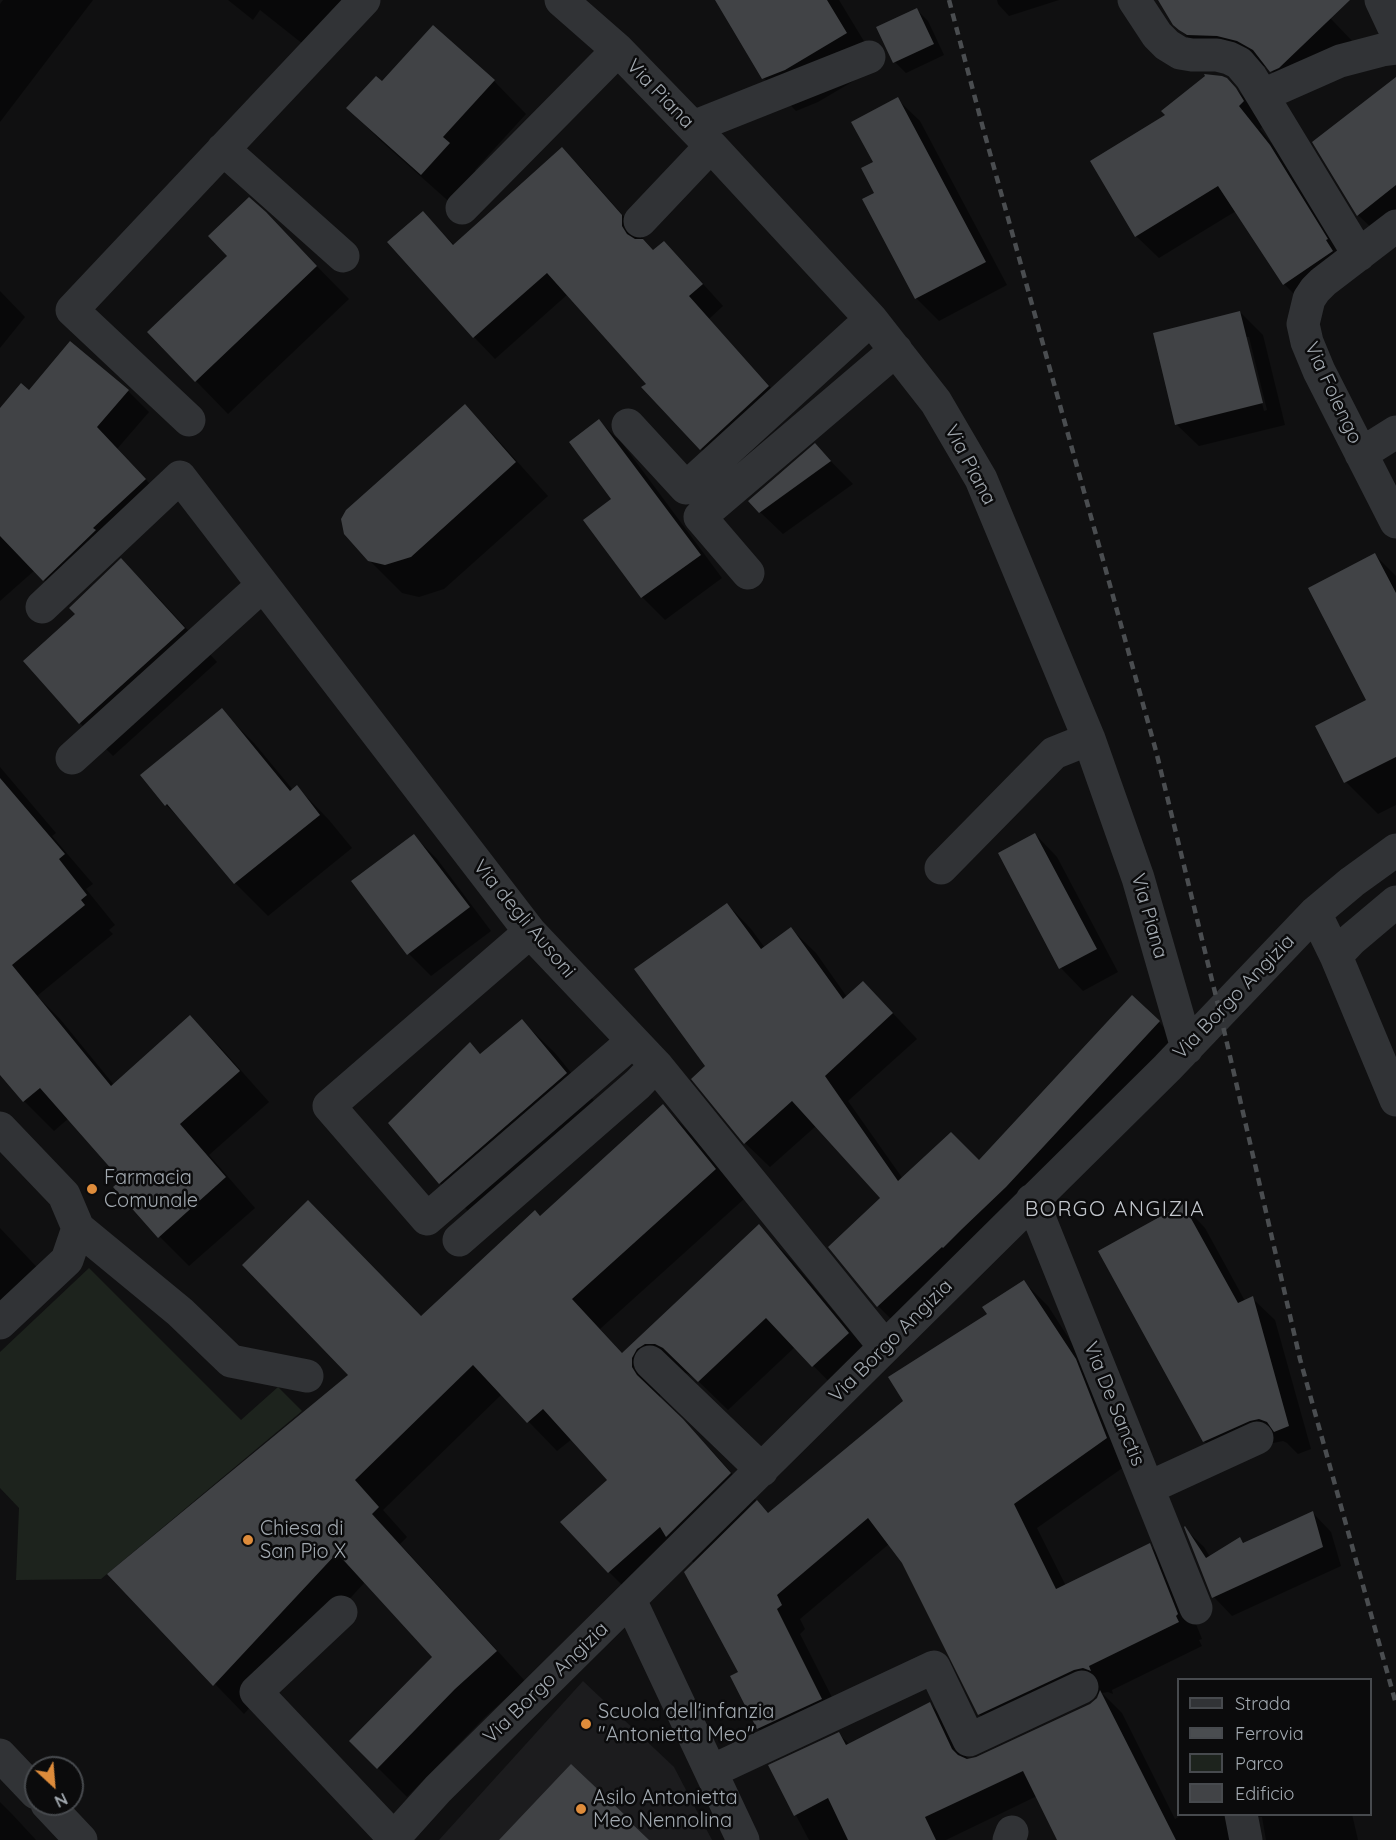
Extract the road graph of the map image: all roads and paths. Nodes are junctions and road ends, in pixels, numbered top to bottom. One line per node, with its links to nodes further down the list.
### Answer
1 (364, 0): 11 (street)
2 (561, 0): 7 (street, Via Piana)
3 (1134, 0): 9 (street)
4 (1381, 0): 5 (street)
5 (1396, 32)
6 (1396, 48): 9 (street)
7 (618, 50): 10 (street, Via Piana); 12 (street)
8 (869, 57): 10 (street)
9 (1263, 94): 15 (street)
10 (702, 137): 13 (street); 17 (street, Via Piana)
11 (223, 149): 16 (street); 19 (street)
12 (462, 208)
13 (640, 221)
14 (1396, 226): 15 (street, Via Folengo)
15 (1359, 255): 22 (street, Via Folengo)
16 (344, 256)
17 (871, 319): 18 (street, Via Piana); 20 (street)
18 (896, 350): 24 (street); 27 (street, Via Piana)
19 (189, 420)
20 (628, 425)
21 (1396, 432): 22 (street)
22 (1361, 454): 23 (street, Via Folengo)
23 (1396, 522)
24 (748, 573)
25 (263, 585): 26 (street, Via degli Ausoni); 28 (street); 34 (street, Via degli Ausoni)
26 (42, 607)
27 (1089, 739): 30 (street); 37 (street, Via Piana)
28 (72, 758)
29 (1396, 850): 32 (street, Via Borgo Angizia)
30 (941, 867)
31 (1396, 902): 35 (street)
32 (1315, 913): 35 (street); 37 (street, Via Borgo Angizia)
33 (1396, 927): 35 (street)
34 (530, 932): 36 (street, Via degli Ausoni); 36 (street)
35 (1344, 948): 39 (street)
36 (633, 1041): 38 (street, Via degli Ausoni)
37 (1187, 1048): 41 (street, Via Borgo Angizia)
38 (656, 1065): 43 (street); 45 (street, Via degli Ausoni)
39 (1396, 1100)
40 (0, 1128): 42 (street)
41 (1032, 1200): 45 (street, Via Borgo Angizia); 50 (street, Via De Sanctis)
42 (78, 1228): 44 (street); 47 (street)
43 (459, 1240)
44 (0, 1323)
45 (885, 1347): 49 (street, Via Borgo Angizia)
46 (650, 1362): 49 (street)
47 (307, 1376)
48 (1257, 1438): 50 (street)
49 (762, 1470): 51 (street, Via Borgo Angizia)
50 (1148, 1488): 52 (street, Via De Sanctis)
51 (630, 1600): 56 (street); 60 (street, Via Borgo Angizia)
52 (1196, 1608)
53 (341, 1612): 60 (street)
54 (1082, 1687): 56 (street)
55 (0, 1755): 57 (street)
56 (712, 1771): 62 (street)
57 (24, 1780)
58 (58, 1816): 61 (street)
59 (1241, 1816): 63 (street)
60 (393, 1839)
61 (81, 1840)
62 (743, 1840)
63 (1246, 1840)

